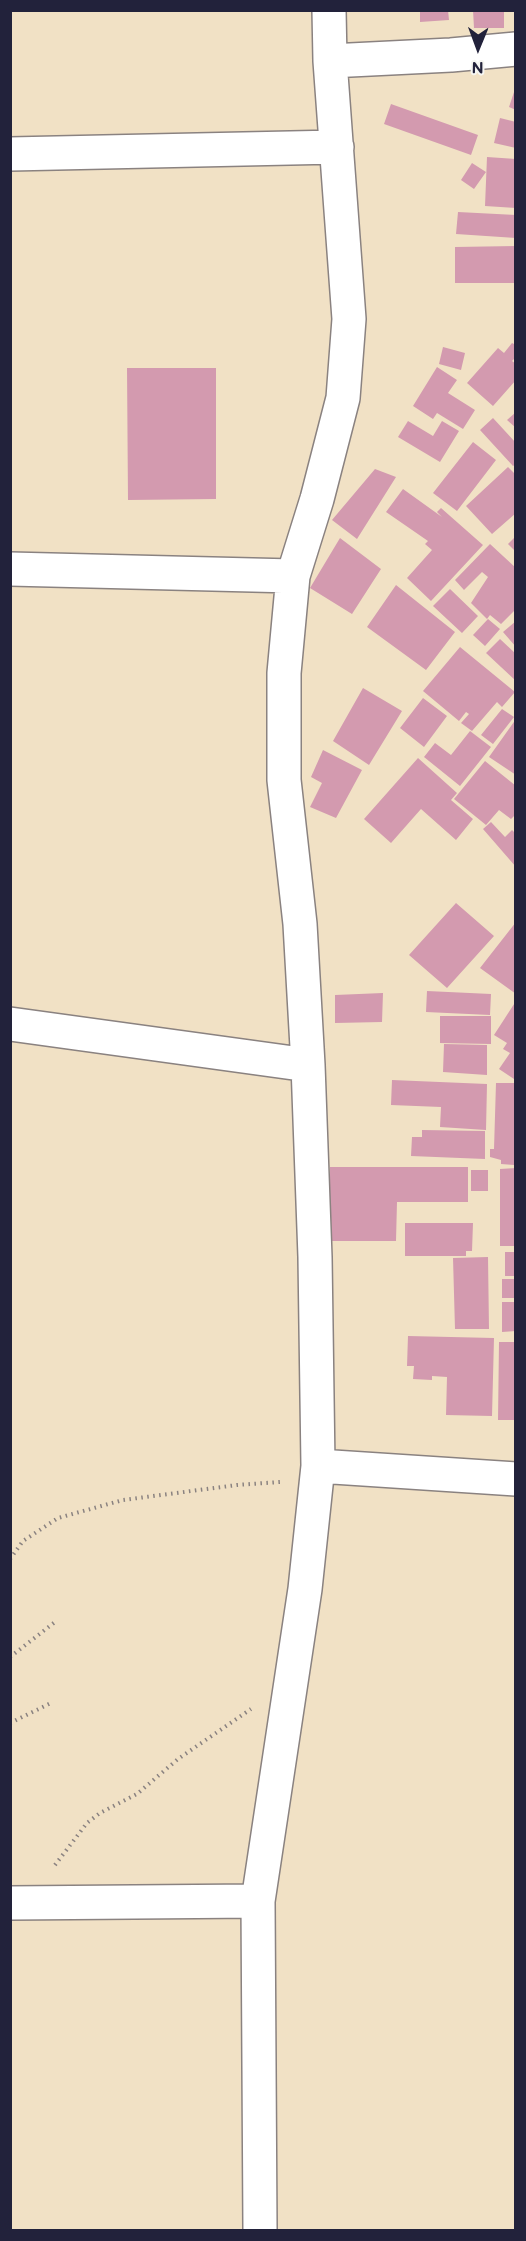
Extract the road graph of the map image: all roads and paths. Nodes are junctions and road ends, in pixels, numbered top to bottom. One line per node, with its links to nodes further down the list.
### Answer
1 (328, 10): 3 (street)
2 (516, 49): 3 (street)
3 (330, 62): 4 (street)
4 (337, 147): 5 (street); 7 (street)
5 (10, 154)
6 (10, 569): 7 (street)
7 (293, 576): 9 (street)
8 (10, 1024): 9 (street)
9 (308, 1065): 10 (street)
10 (317, 1473): 11 (street); 12 (path); 15 (street)
11 (516, 1479)
12 (10, 1559)
13 (55, 1622): 14 (path)
14 (10, 1657)
15 (290, 1685): 18 (street); 19 (path)
16 (53, 1702): 17 (path)
17 (10, 1723)
18 (258, 1901): 19 (street); 20 (street)
19 (22, 1904)
20 (260, 2230)

